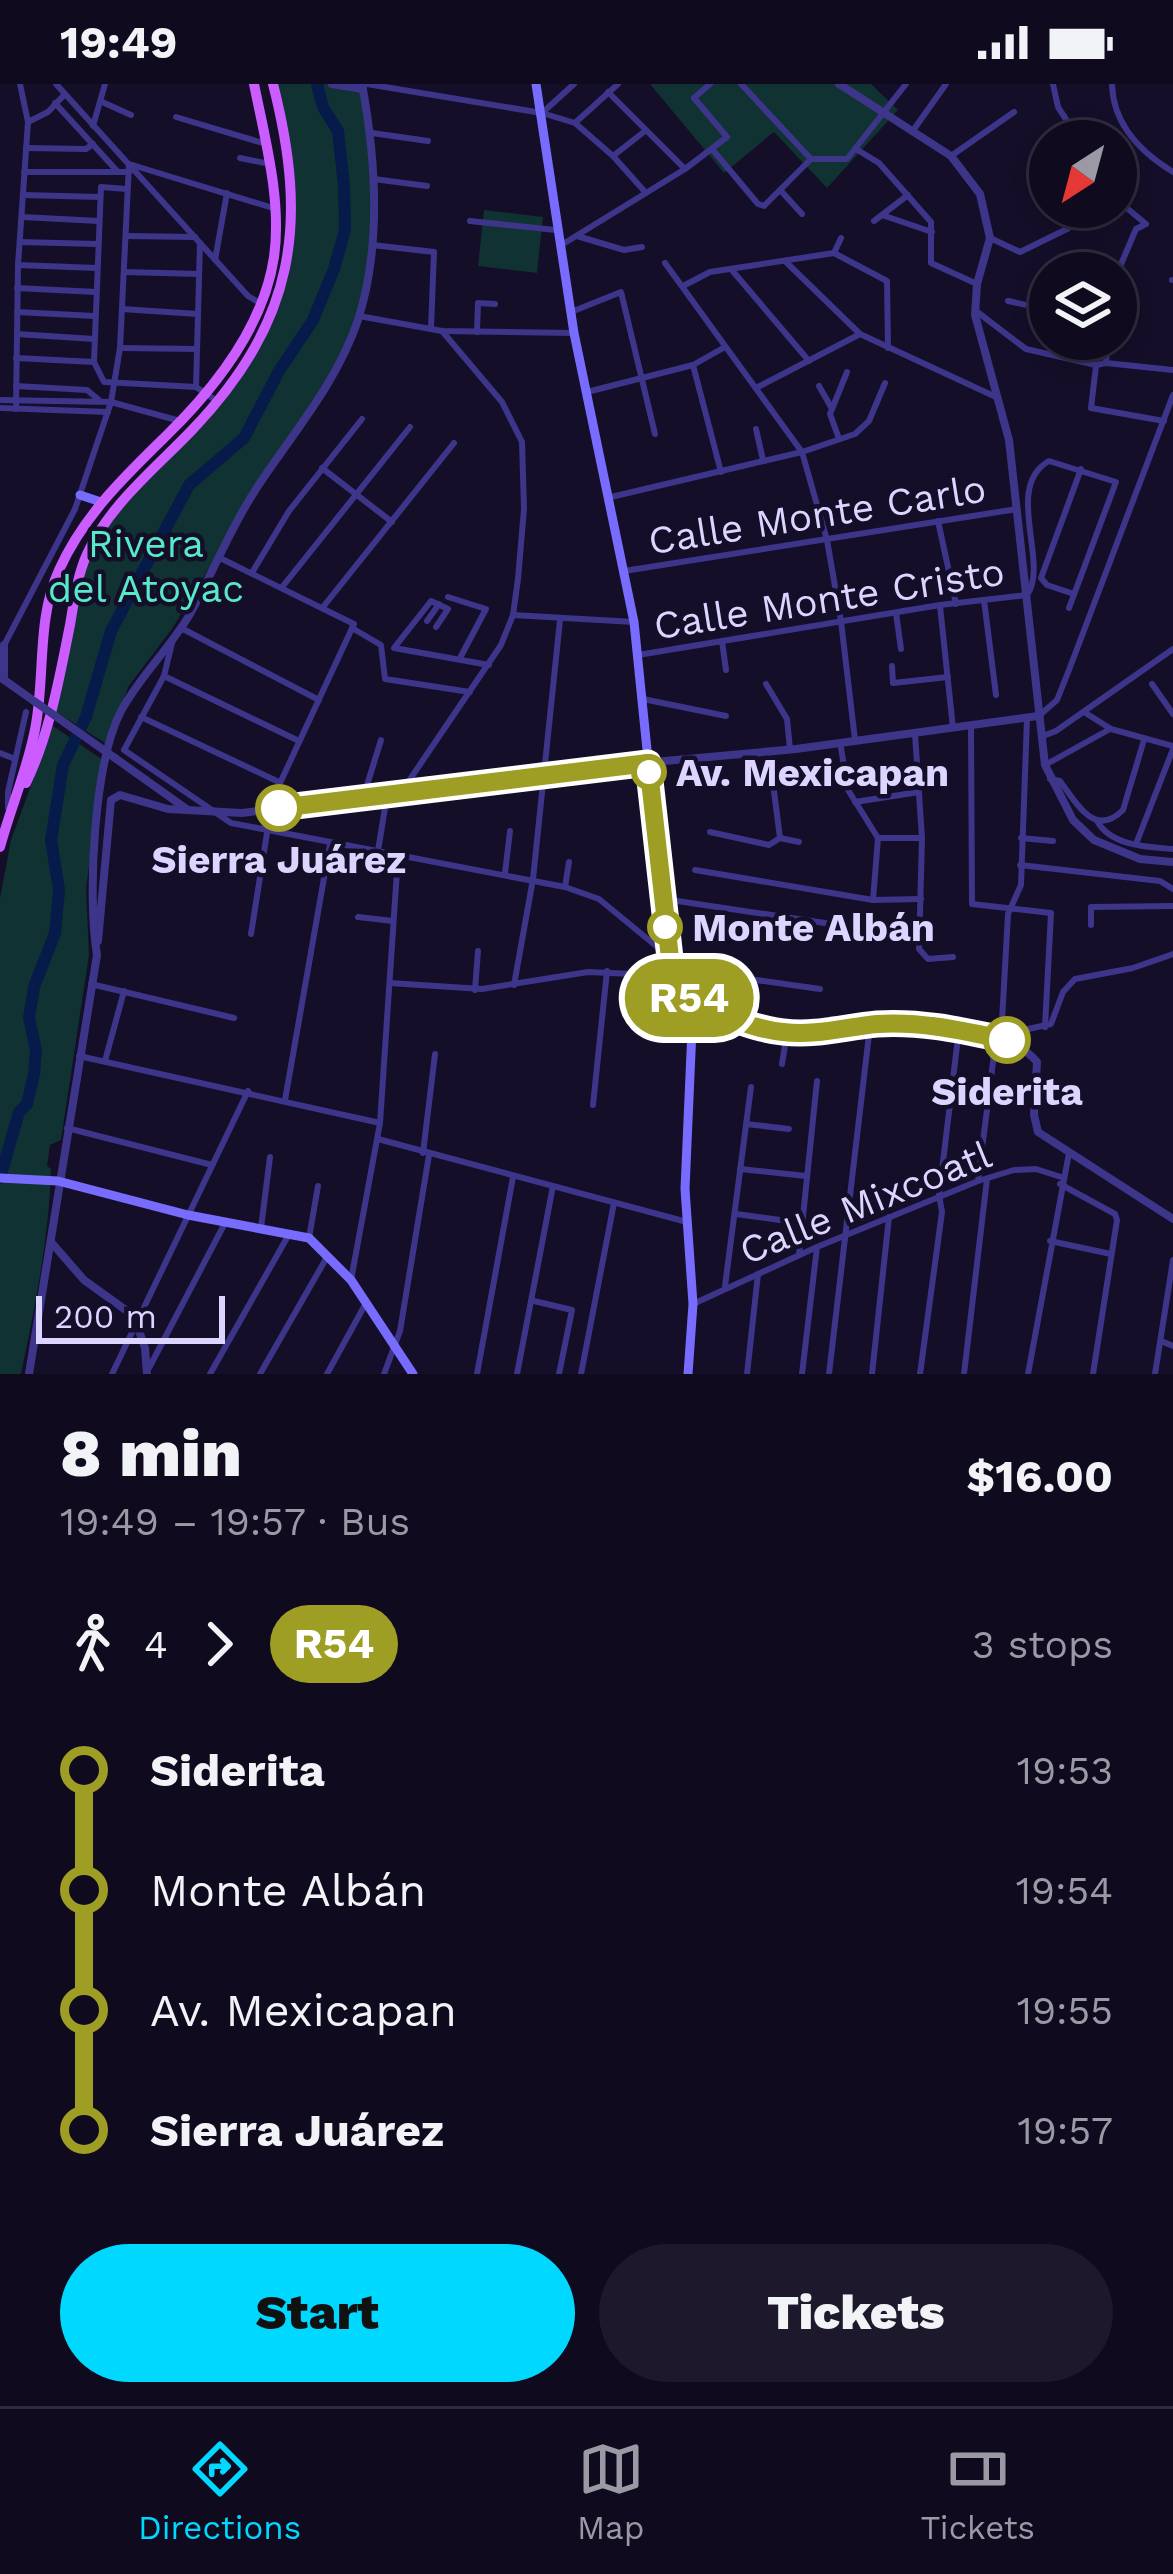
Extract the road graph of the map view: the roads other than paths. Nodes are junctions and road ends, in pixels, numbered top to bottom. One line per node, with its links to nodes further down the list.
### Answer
1 (20, 84): 28 (street)
2 (56, 84): 19 (street)
3 (105, 84): 20 (street)
4 (254, 84): 36 (main road)
5 (273, 84): 133 (main road)
6 (332, 84): 17 (street)
7 (536, 84): 23 (main road)
8 (574, 84): 23 (street)
9 (618, 84): 18 (street)
10 (710, 84): 38 (street)
11 (839, 84): 24 (street)
12 (905, 84): 24 (street)
13 (946, 84): 32 (street)
14 (1053, 84): 27 (street)
15 (1112, 84): 50 (street)
16 (744, 85): 43 (street)
17 (363, 86): 23 (street); 33 (street)
18 (608, 92): 29 (street); 31 (street)
19 (64, 94): 21 (street); 30 (street)
20 (100, 101): 25 (street); 30 (street)
21 (55, 104): 28 (street); 35 (street)
22 (1014, 112): 41 (street)
23 (542, 113): 29 (street); 67 (main road)
24 (884, 113): 32 (street); 39 (street)
25 (131, 115)
26 (176, 117): 36 (street)
27 (1066, 120)
28 (28, 122): 37 (street)
29 (575, 123): 40 (street)
30 (93, 126): 45 (street)
31 (645, 131): 40 (street); 46 (street)
32 (912, 132): 41 (street)
33 (372, 133): 34 (street); 51 (street)
34 (428, 141)
35 (93, 144): 37 (street); 49 (street)
36 (266, 144): 44 (main road)
37 (25, 148): 47 (street)
38 (712, 149): 46 (street); 55 (street)
39 (856, 149): 43 (street); 59 (street)
40 (613, 155): 57 (street)
41 (951, 156): 72 (street)
42 (240, 158): 44 (street)
43 (811, 159): 55 (street)
44 (270, 164): 60 (main road)
45 (129, 168): 49 (street); 53 (street); 56 (street); 73 (street)
46 (685, 169): 57 (street)
47 (24, 172): 48 (street); 58 (street)
48 (101, 172): 49 (street); 54 (street)
49 (118, 172)
50 (1173, 172)
51 (374, 179): 52 (street); 77 (street)
52 (428, 186)
53 (128, 188): 54 (street); 69 (street)
54 (101, 192): 58 (street); 64 (street)
55 (782, 192): 61 (street)
56 (227, 193): 60 (street); 81 (street)
57 (646, 193): 70 (street)
58 (23, 195): 63 (street)
59 (908, 195): 68 (street); 68 (street)
60 (273, 208): 94 (main road)
61 (802, 214)
62 (1137, 216): 79 (street)
63 (22, 218): 64 (street); 74 (street)
64 (99, 220): 75 (street)
65 (470, 221): 67 (street)
66 (1067, 229): 72 (street)
67 (561, 230): 76 (main road)
68 (932, 232): 89 (street)
69 (125, 236): 73 (street); 87 (street)
70 (577, 236): 76 (street); 78 (street)
71 (842, 238): 80 (street)
72 (989, 238): 89 (street)
73 (198, 240): 81 (street); 88 (street)
74 (20, 242): 75 (street); 84 (street)
75 (97, 244): 85 (street)
76 (563, 244): 100 (main road)
77 (372, 245): 103 (street); 104 (street)
78 (642, 247)
79 (1126, 252)
80 (834, 253): 82 (street); 113 (street)
81 (215, 260): 94 (street)
82 (784, 262): 86 (street); 109 (street)
83 (664, 263): 90 (street)
84 (18, 265): 85 (street); 91 (street)
85 (97, 268): 92 (street)
86 (730, 269): 90 (street); 117 (street)
87 (124, 272): 88 (street); 97 (street)
88 (199, 274): 101 (street)
89 (977, 284): 98 (street)
90 (683, 286): 111 (street)
91 (17, 287): 92 (street); 99 (street)
92 (96, 292): 102 (street)
93 (1008, 301): 96 (street)
94 (262, 304): 129 (main road)
95 (495, 304): 106 (street)
96 (1029, 306)
97 (122, 309): 101 (street); 112 (street)
98 (974, 309): 119 (street); 132 (street)
99 (17, 312): 102 (street); 108 (street)
100 (571, 312): 107 (main road); 123 (street)
101 (198, 314): 114 (street)
102 (95, 316): 110 (street)
103 (359, 316): 104 (street); 162 (street)
104 (431, 328): 105 (street)
105 (442, 331): 106 (street); 178 (street)
106 (477, 332): 107 (street)
107 (574, 333): 130 (main road)
108 (16, 334): 110 (street); 115 (street)
109 (860, 334): 113 (street); 117 (street)
110 (94, 339): 118 (street)
111 (725, 346): 120 (street); 128 (street)
112 (120, 348): 114 (street); 124 (street)
113 (889, 348): 132 (street)
114 (196, 349): 129 (street)
115 (16, 358): 118 (street); 126 (street)
116 (1102, 360): 119 (street)
117 (809, 361): 128 (street)
118 (94, 362): 124 (street)
119 (1101, 364): 121 (street); 142 (street)
120 (693, 365): 123 (street); 153 (street)
121 (1173, 370)
122 (847, 372): 138 (street)
123 (642, 378): 130 (street); 146 (street)
124 (115, 382): 129 (street); 135 (street)
125 (885, 383): 147 (street)
126 (16, 386): 134 (street); 137 (street)
127 (819, 386): 138 (street)
128 (756, 388): 149 (street)
129 (200, 390): 133 (street); 140 (main road)
130 (587, 392): 156 (main road)
131 (1173, 395): 142 (street)
132 (999, 398): 158 (street)
133 (218, 401): 144 (main road)
134 (101, 402): 135 (street); 137 (street)
135 (111, 402): 139 (street); 140 (street)
136 (0, 404): 137 (street)
137 (16, 405): 139 (street)
138 (831, 407): 147 (street)
139 (108, 412): 154 (street)
140 (181, 421): 144 (main road); 157 (main road)
141 (359, 422): 151 (street)
142 (1165, 422): 209 (street)
143 (410, 427): 155 (street)
144 (194, 428): 165 (main road)
145 (756, 429): 150 (street)
146 (655, 434)
147 (838, 437): 149 (street)
148 (454, 443): 160 (street)
149 (802, 452): 150 (street); 161 (street)
150 (764, 460): 153 (street)
151 (322, 468): 155 (street); 164 (street)
152 (1081, 470): 168 (street); 168 (street); 169 (street)
153 (722, 472): 156 (street)
154 (80, 495): 157 (main road); 163 (street)
155 (358, 495): 160 (street); 167 (street)
156 (610, 497): 166 (main road)
157 (100, 502): 163 (main road)
158 (1018, 509): 159 (street, Calle Monte Carlo); 169 (street)
159 (938, 521): 161 (street, Calle Monte Carlo); 173 (street)
160 (392, 522): 175 (street)
161 (827, 540): 166 (street, Calle Monte Carlo); 181 (street)
162 (218, 557): 164 (street); 185 (street)
163 (53, 567): 165 (street); 188 (street); 237 (main road)
164 (253, 571): 167 (street)
165 (81, 572): 237 (main road)
166 (624, 572): 182 (main road)
167 (283, 586): 175 (street)
168 (1074, 594): 176 (street)
169 (1027, 595): 171 (street, Calle Monte Cristo); 209 (street)
170 (448, 597): 192 (street)
171 (984, 600): 173 (street, Calle Monte Cristo); 202 (street)
172 (439, 604): 180 (street); 184 (street); 192 (street)
173 (956, 604): 174 (street, Calle Monte Cristo)
174 (940, 605): 177 (street, Calle Monte Cristo); 197 (street)
175 (323, 607): 183 (street)
176 (1069, 608)
177 (896, 613): 181 (street, Calle Monte Cristo); 189 (street)
178 (513, 615): 179 (street); 193 (street)
179 (560, 620): 182 (street); 230 (street)
180 (427, 621)
181 (842, 621): 187 (street, Calle Monte Cristo); 218 (street)
182 (634, 622): 191 (main road)
183 (353, 626): 201 (street); 204 (street)
184 (436, 627)
185 (181, 628): 186 (street); 204 (street)
186 (172, 640): 196 (street); 226 (street)
187 (722, 641): 191 (street, Calle Monte Cristo); 195 (street)
188 (1, 648): 198 (street)
189 (901, 649)
190 (1173, 649): 206 (street)
191 (638, 655): 203 (main road)
192 (460, 658): 193 (street)
193 (489, 665): 201 (street)
194 (892, 666): 197 (street)
195 (726, 670)
196 (164, 676): 210 (street); 220 (street)
197 (949, 677): 213 (street)
198 (2, 679): 226 (street, bridge)
199 (766, 684): 223 (street)
200 (1152, 684): 207 (street)
201 (470, 692): 234 (street)
202 (996, 693)
203 (643, 699): 208 (street); 228 (main road)
204 (319, 700): 220 (street)
205 (26, 712): 227 (street)
206 (1084, 712): 214 (street); 216 (street)
207 (1173, 714)
208 (726, 716)
209 (1038, 716): 211 (street); 216 (street)
210 (141, 717): 232 (street); 241 (street)
211 (1027, 719): 212 (street); 250 (street)
212 (971, 726): 213 (street); 270 (street)
213 (953, 728): 215 (street)
214 (1111, 729): 219 (street); 229 (street)
215 (915, 734): 218 (street); 233 (street)
216 (1039, 736): 229 (street)
217 (381, 740): 236 (street)
218 (855, 740): 221 (street)
219 (1144, 740): 222 (street); 242 (street)
220 (299, 741): 232 (street)
221 (840, 742): 223 (street); 238 (street)
222 (1173, 747): 254 (street)
223 (790, 749): 224 (street)
224 (769, 752): 228 (street); 247 (street)
225 (0, 753): 227 (street)
226 (111, 755): 240 (street); 279 (street)
227 (16, 759): 237 (street)
228 (648, 763): 230 (street); 267 (main road)
229 (1045, 765): 231 (street)
230 (546, 776): 234 (street); 264 (street)
231 (1050, 779): 242 (street); 260 (street)
232 (279, 782): 239 (street)
233 (919, 792): 238 (street); 249 (street)
234 (399, 794): 235 (street)
235 (387, 795): 236 (street); 257 (street)
236 (364, 798): 239 (street)
237 (8, 800): 243 (main road)
238 (855, 802): 248 (street)
239 (268, 809): 241 (street)
240 (189, 811): 241 (street); 279 (street)
241 (220, 814): 246 (street)
242 (1096, 821): 254 (street)
243 (2, 830): 255 (main road)
244 (510, 831): 263 (street)
245 (710, 832): 247 (street)
246 (267, 833): 253 (street); 276 (street)
247 (780, 838): 252 (street)
248 (878, 838): 249 (street); 269 (street)
249 (922, 838): 268 (street)
250 (1021, 838): 251 (street); 261 (street)
251 (1053, 841)
252 (799, 842)
253 (330, 844): 257 (street); 307 (street)
254 (1136, 844): 256 (street)
255 (0, 847)
256 (1173, 849)
257 (377, 852): 258 (street)
258 (398, 856): 263 (street); 273 (street)
259 (568, 862): 265 (street)
260 (1173, 862)
261 (1020, 865): 266 (street); 270 (street)
262 (695, 870): 269 (street)
263 (505, 873): 264 (street)
264 (533, 879): 265 (street); 287 (street)
265 (565, 887): 281 (street)
266 (1173, 889)
267 (662, 899): 275 (street); 281 (main road)
268 (921, 899): 269 (street); 280 (street)
269 (872, 901)
270 (1011, 907): 296 (street); 299 (street)
271 (1173, 907): 274 (street)
272 (358, 917): 273 (street)
273 (393, 921): 285 (street)
274 (1091, 925)
275 (845, 926)
276 (251, 934)
277 (478, 951): 289 (street)
278 (1173, 954): 296 (street)
279 (97, 955): 286 (street)
280 (952, 957)
281 (670, 958): 284 (main road)
282 (607, 971): 283 (street); 287 (street); 308 (street)
283 (632, 972): 284 (street); 292 (street)
284 (680, 977): 291 (main road)
285 (390, 983): 289 (street); 309 (street)
286 (91, 985): 290 (street); 301 (street)
287 (514, 985): 289 (street)
288 (820, 989): 293 (street)
289 (475, 990)
290 (124, 991): 294 (street); 302 (street)
291 (693, 1007): 293 (street); 334 (main road)
292 (629, 1014)
293 (723, 1016): 298 (street)
294 (234, 1018)
295 (870, 1024): 297 (street); 298 (street); 338 (street)
296 (1045, 1027): 299 (street)
297 (959, 1029): 299 (street); 327 (street)
298 (787, 1033): 303 (street)
299 (1002, 1039): 314 (street); 322 (street)
300 (435, 1054): 315 (street)
301 (79, 1057): 302 (street); 311 (street)
302 (105, 1060): 306 (street)
303 (782, 1064)
304 (817, 1081): 319 (street)
305 (751, 1087): 310 (street)
306 (248, 1091): 307 (street); 317 (street)
307 (284, 1101): 309 (street)
308 (593, 1105)
309 (380, 1123): 313 (street)
310 (746, 1124): 312 (street); 318 (street)
311 (68, 1129): 317 (street); 324 (street)
312 (789, 1129)
313 (378, 1139): 315 (street); 348 (street)
314 (1069, 1153): 323 (street); 332 (street)
315 (426, 1154): 320 (street); 355 (street)
316 (270, 1157): 336 (street)
317 (212, 1165): 330 (street)
318 (740, 1169): 319 (street); 329 (street)
319 (806, 1176): 345 (street)
320 (513, 1177): 326 (street); 365 (street)
321 (0, 1178): 324 (main road)
322 (982, 1180): 323 (street, Calle Mixcoatl); 327 (street, Calle Mixcoatl); 375 (street)
323 (1061, 1180): 341 (street); 343 (street)
324 (54, 1181): 330 (main road); 340 (street)
325 (318, 1186): 339 (street)
326 (554, 1186): 328 (street); 351 (street)
327 (939, 1195): 331 (street, Calle Mixcoatl); 374 (street)
328 (614, 1203): 334 (street); 368 (street)
329 (736, 1214): 333 (street); 349 (street)
330 (188, 1215): 335 (main road); 353 (street)
331 (889, 1216): 338 (street, Calle Mixcoatl); 373 (street)
332 (1173, 1219)
333 (780, 1220)
334 (687, 1222): 352 (main road)
335 (225, 1223): 336 (main road); 357 (street)
336 (261, 1228): 337 (main road)
337 (289, 1233): 339 (main road); 360 (street)
338 (844, 1237): 342 (street, Calle Mixcoatl); 372 (street)
339 (309, 1238): 344 (main road)
340 (49, 1240): 353 (street); 358 (street)
341 (1050, 1241): 343 (street); 376 (street)
342 (817, 1247): 345 (street, Calle Mixcoatl); 371 (street)
343 (1112, 1254): 377 (street)
344 (328, 1256): 348 (main road); 361 (street)
345 (799, 1256): 347 (street, Calle Mixcoatl)
346 (1173, 1260): 354 (street)
347 (758, 1274): 349 (street, Calle Mixcoatl); 370 (street)
348 (351, 1280): 350 (main road)
349 (725, 1288): 352 (street, Calle Mixcoatl)
350 (367, 1301): 355 (main road); 362 (street)
351 (532, 1301): 366 (street); 367 (street)
352 (693, 1304): 369 (main road)
353 (137, 1322): 357 (street); 359 (street)
354 (1161, 1341): 356 (street); 378 (street)
355 (397, 1346): 363 (street); 364 (main road)
356 (1173, 1346)
357 (147, 1372)
358 (29, 1374)
359 (112, 1374)
360 (210, 1374)
361 (260, 1374)
362 (327, 1374)
363 (384, 1374)
364 (413, 1374)
365 (477, 1374)
366 (518, 1374)
367 (559, 1374)
368 (581, 1374)
369 (688, 1374)
370 (747, 1374)
371 (802, 1374)
372 (829, 1374)
373 (872, 1374)
374 (920, 1374)
375 (964, 1374)
376 (1028, 1374)
377 (1093, 1374)
378 (1156, 1374)

